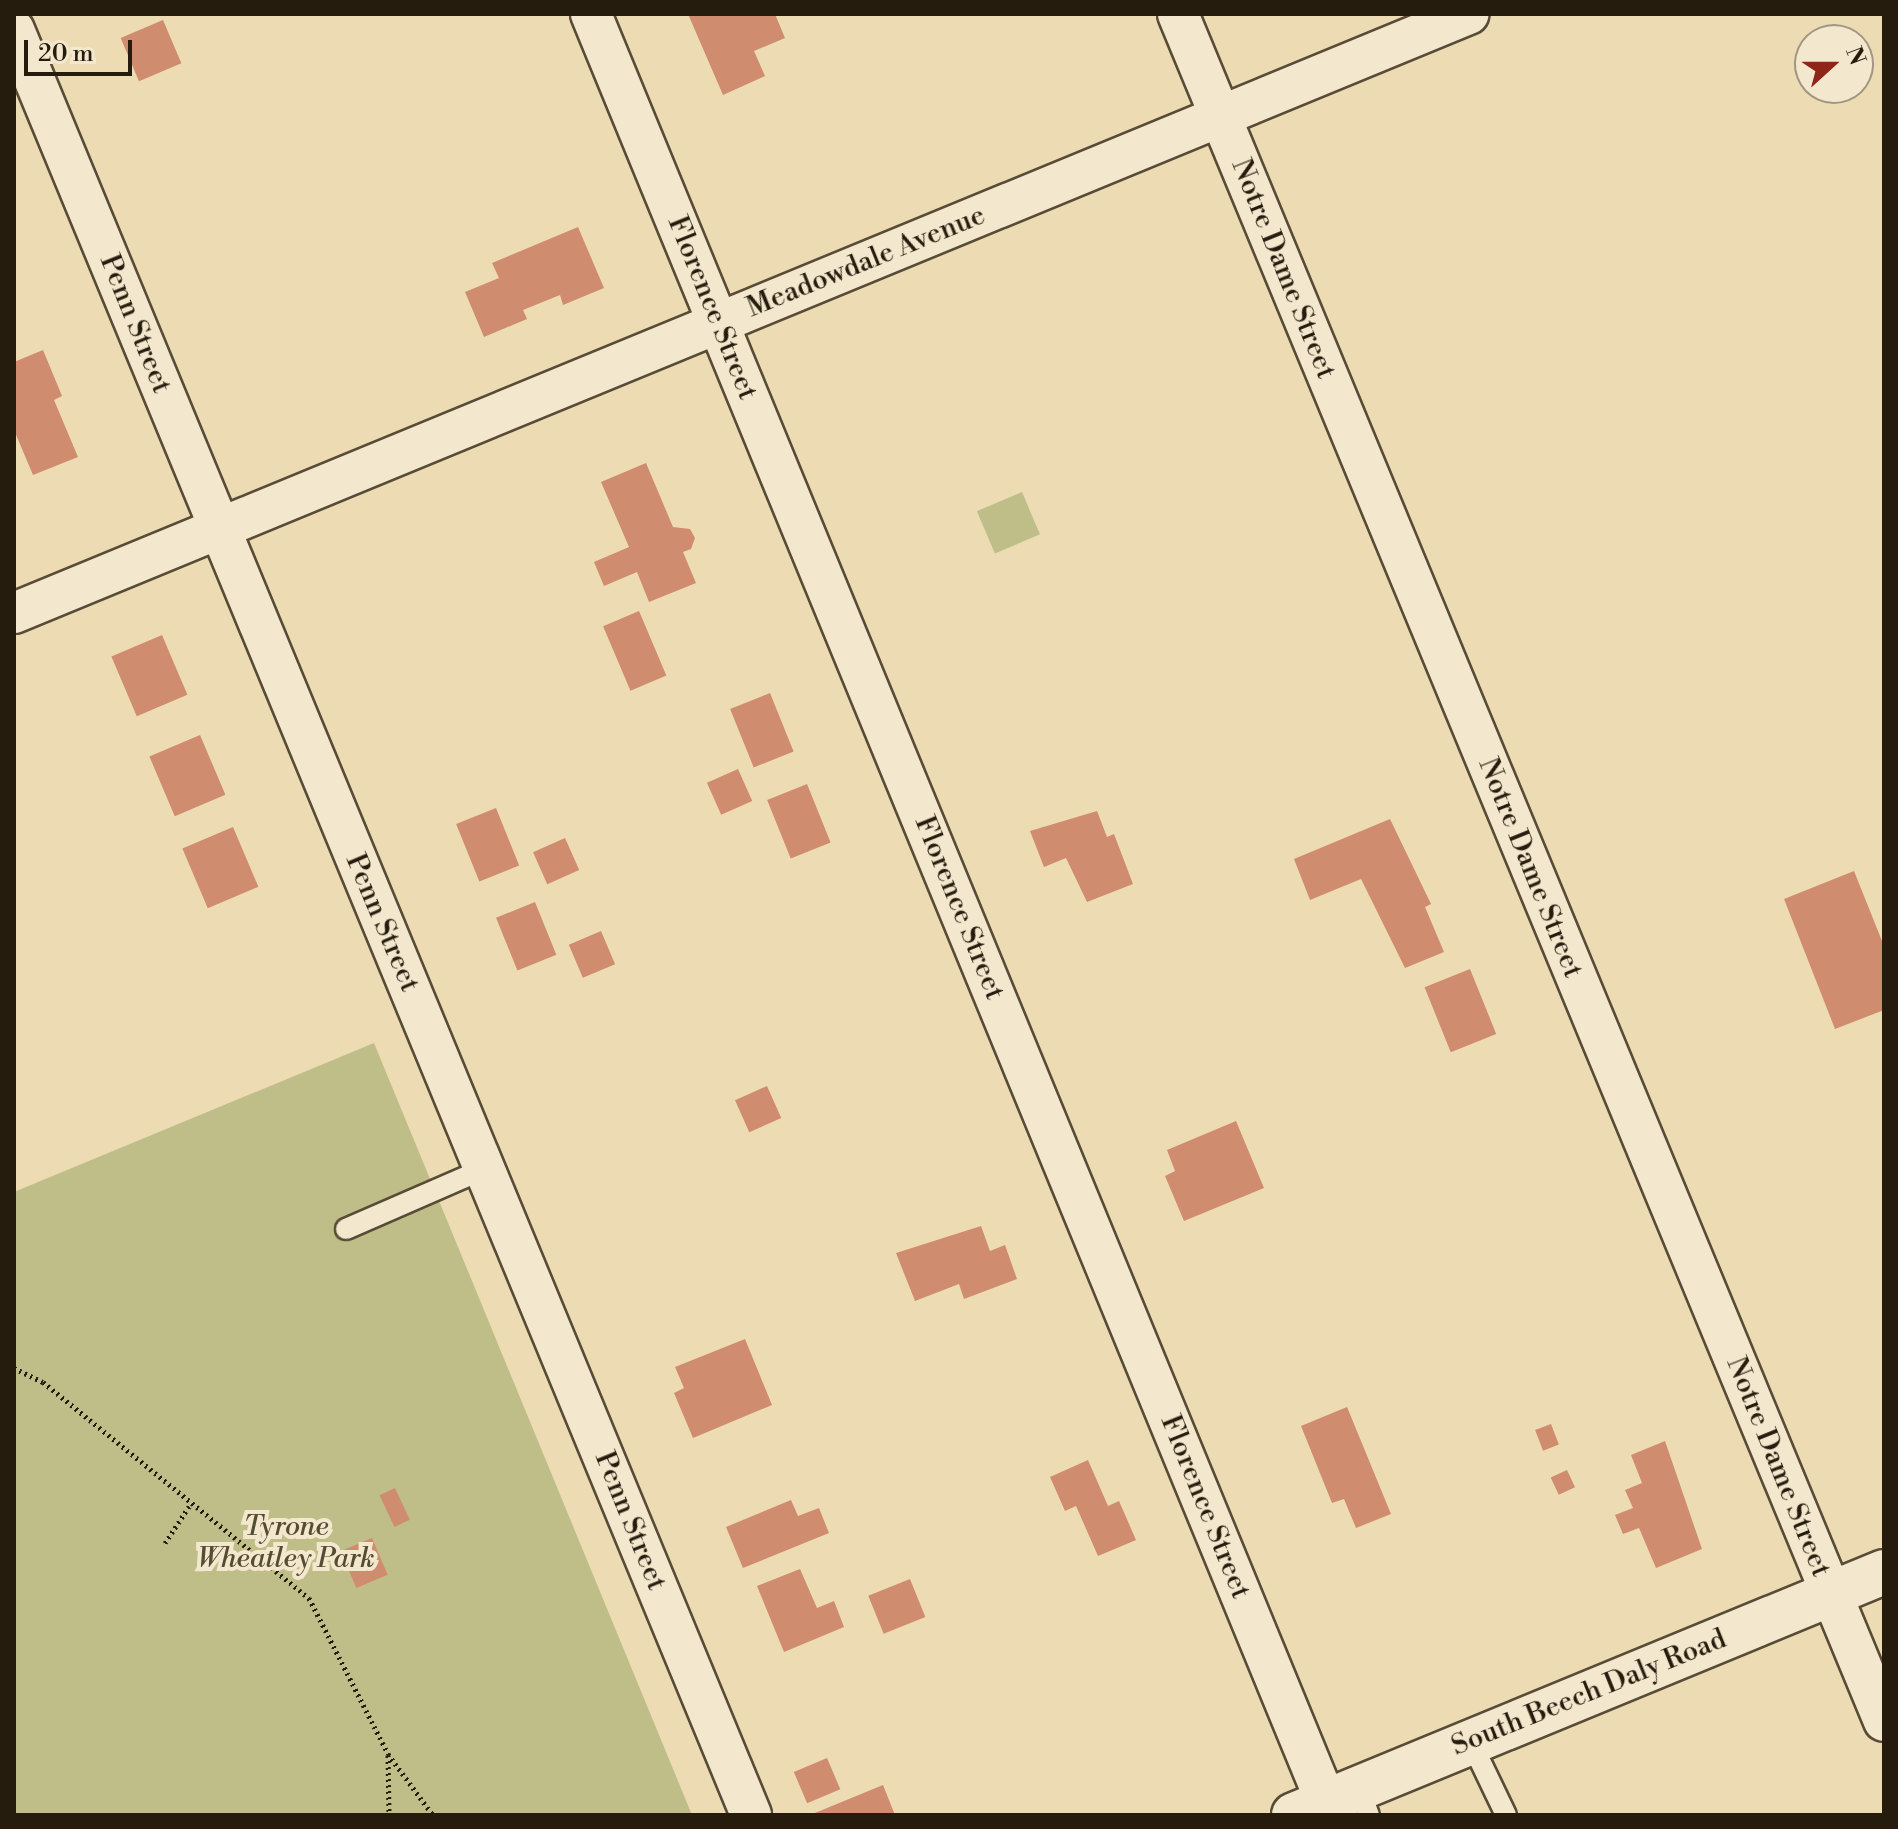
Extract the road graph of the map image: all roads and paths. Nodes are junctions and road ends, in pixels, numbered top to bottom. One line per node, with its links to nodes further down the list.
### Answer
1 (591, 14): 6 (street, Florence Street)
2 (1178, 14): 5 (street, Notre Dame Street)
3 (1469, 14): 5 (street, Meadowdale Avenue)
4 (14, 30): 7 (street, Penn Street)
5 (1220, 115): 6 (street, Meadowdale Avenue); 15 (street, Notre Dame Street)
6 (718, 323): 7 (street, Meadowdale Avenue); 19 (street, Florence Street)
7 (219, 528): 8 (street, Meadowdale Avenue); 9 (street, Penn Street)
8 (14, 613)
9 (484, 1169): 10 (lane); 22 (street, Penn Street)
10 (346, 1229)
11 (14, 1368): 12 (path)
12 (190, 1505): 13 (path); 18 (path)
13 (165, 1543)
14 (1884, 1572): 15 (main road, South Beech Daly Road)
15 (1830, 1594): 16 (street, Notre Dame Street); 17 (main road, South Beech Daly Road)
16 (1884, 1721)
17 (1471, 1742): 19 (main road, South Beech Daly Road); 23 (lane)
18 (388, 1754): 20 (path); 21 (path)
19 (1337, 1805)
20 (389, 1815)
21 (433, 1815)
22 (751, 1815)
23 (1506, 1815)

